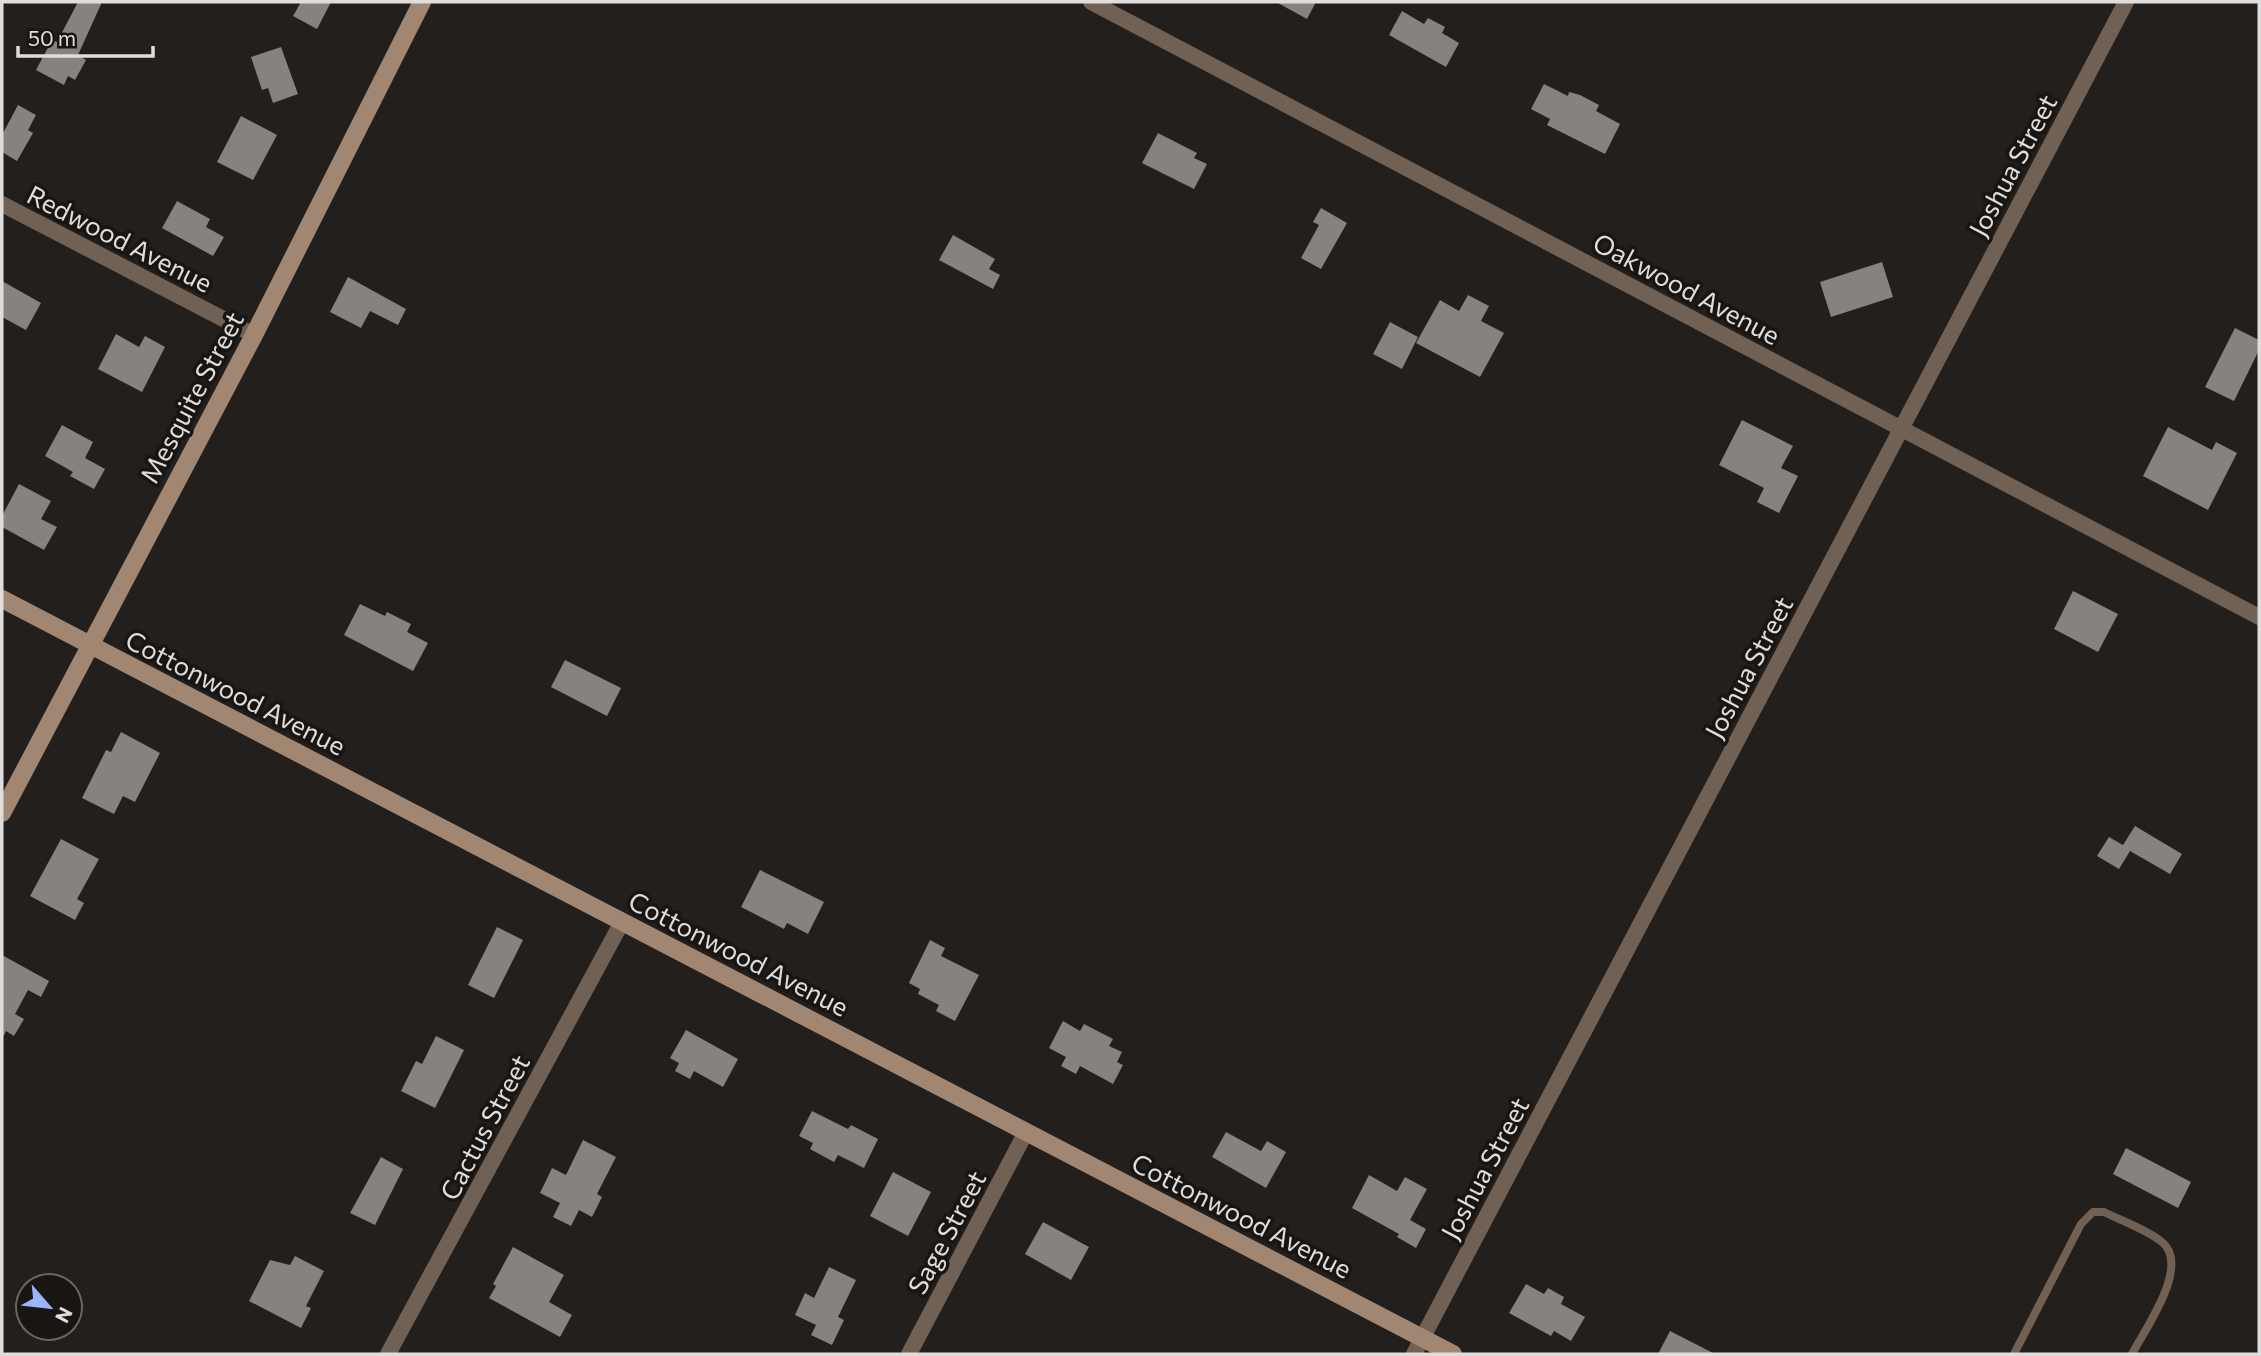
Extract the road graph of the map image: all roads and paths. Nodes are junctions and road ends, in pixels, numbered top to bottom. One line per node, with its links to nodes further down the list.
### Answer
1 (422, 2): 5 (street, Mesquite Street)
2 (1091, 2): 6 (street, Oakwood Avenue)
3 (2126, 2): 6 (street, Joshua Street)
4 (2, 204): 5 (street, Redwood Avenue)
5 (254, 335): 9 (street, Mesquite Street)
6 (1902, 428): 8 (street, Oakwood Avenue); 13 (street, Joshua Street)
7 (2, 599): 9 (street, Cottonwood Avenue)
8 (2259, 617)
9 (89, 645): 10 (street, Mesquite Street); 11 (street, Cottonwood Avenue)
10 (2, 813)
11 (622, 922): 12 (street, Cottonwood Avenue); 14 (street, Cactus Street)
12 (1026, 1132): 13 (street, Cottonwood Avenue); 15 (street, Sage Street)
13 (1418, 1346): 16 (street, Cottonwood Avenue)
14 (388, 1354)
15 (909, 1354)
16 (1452, 1354)
17 (2014, 1354): 18 (lane)
18 (2132, 1354)

